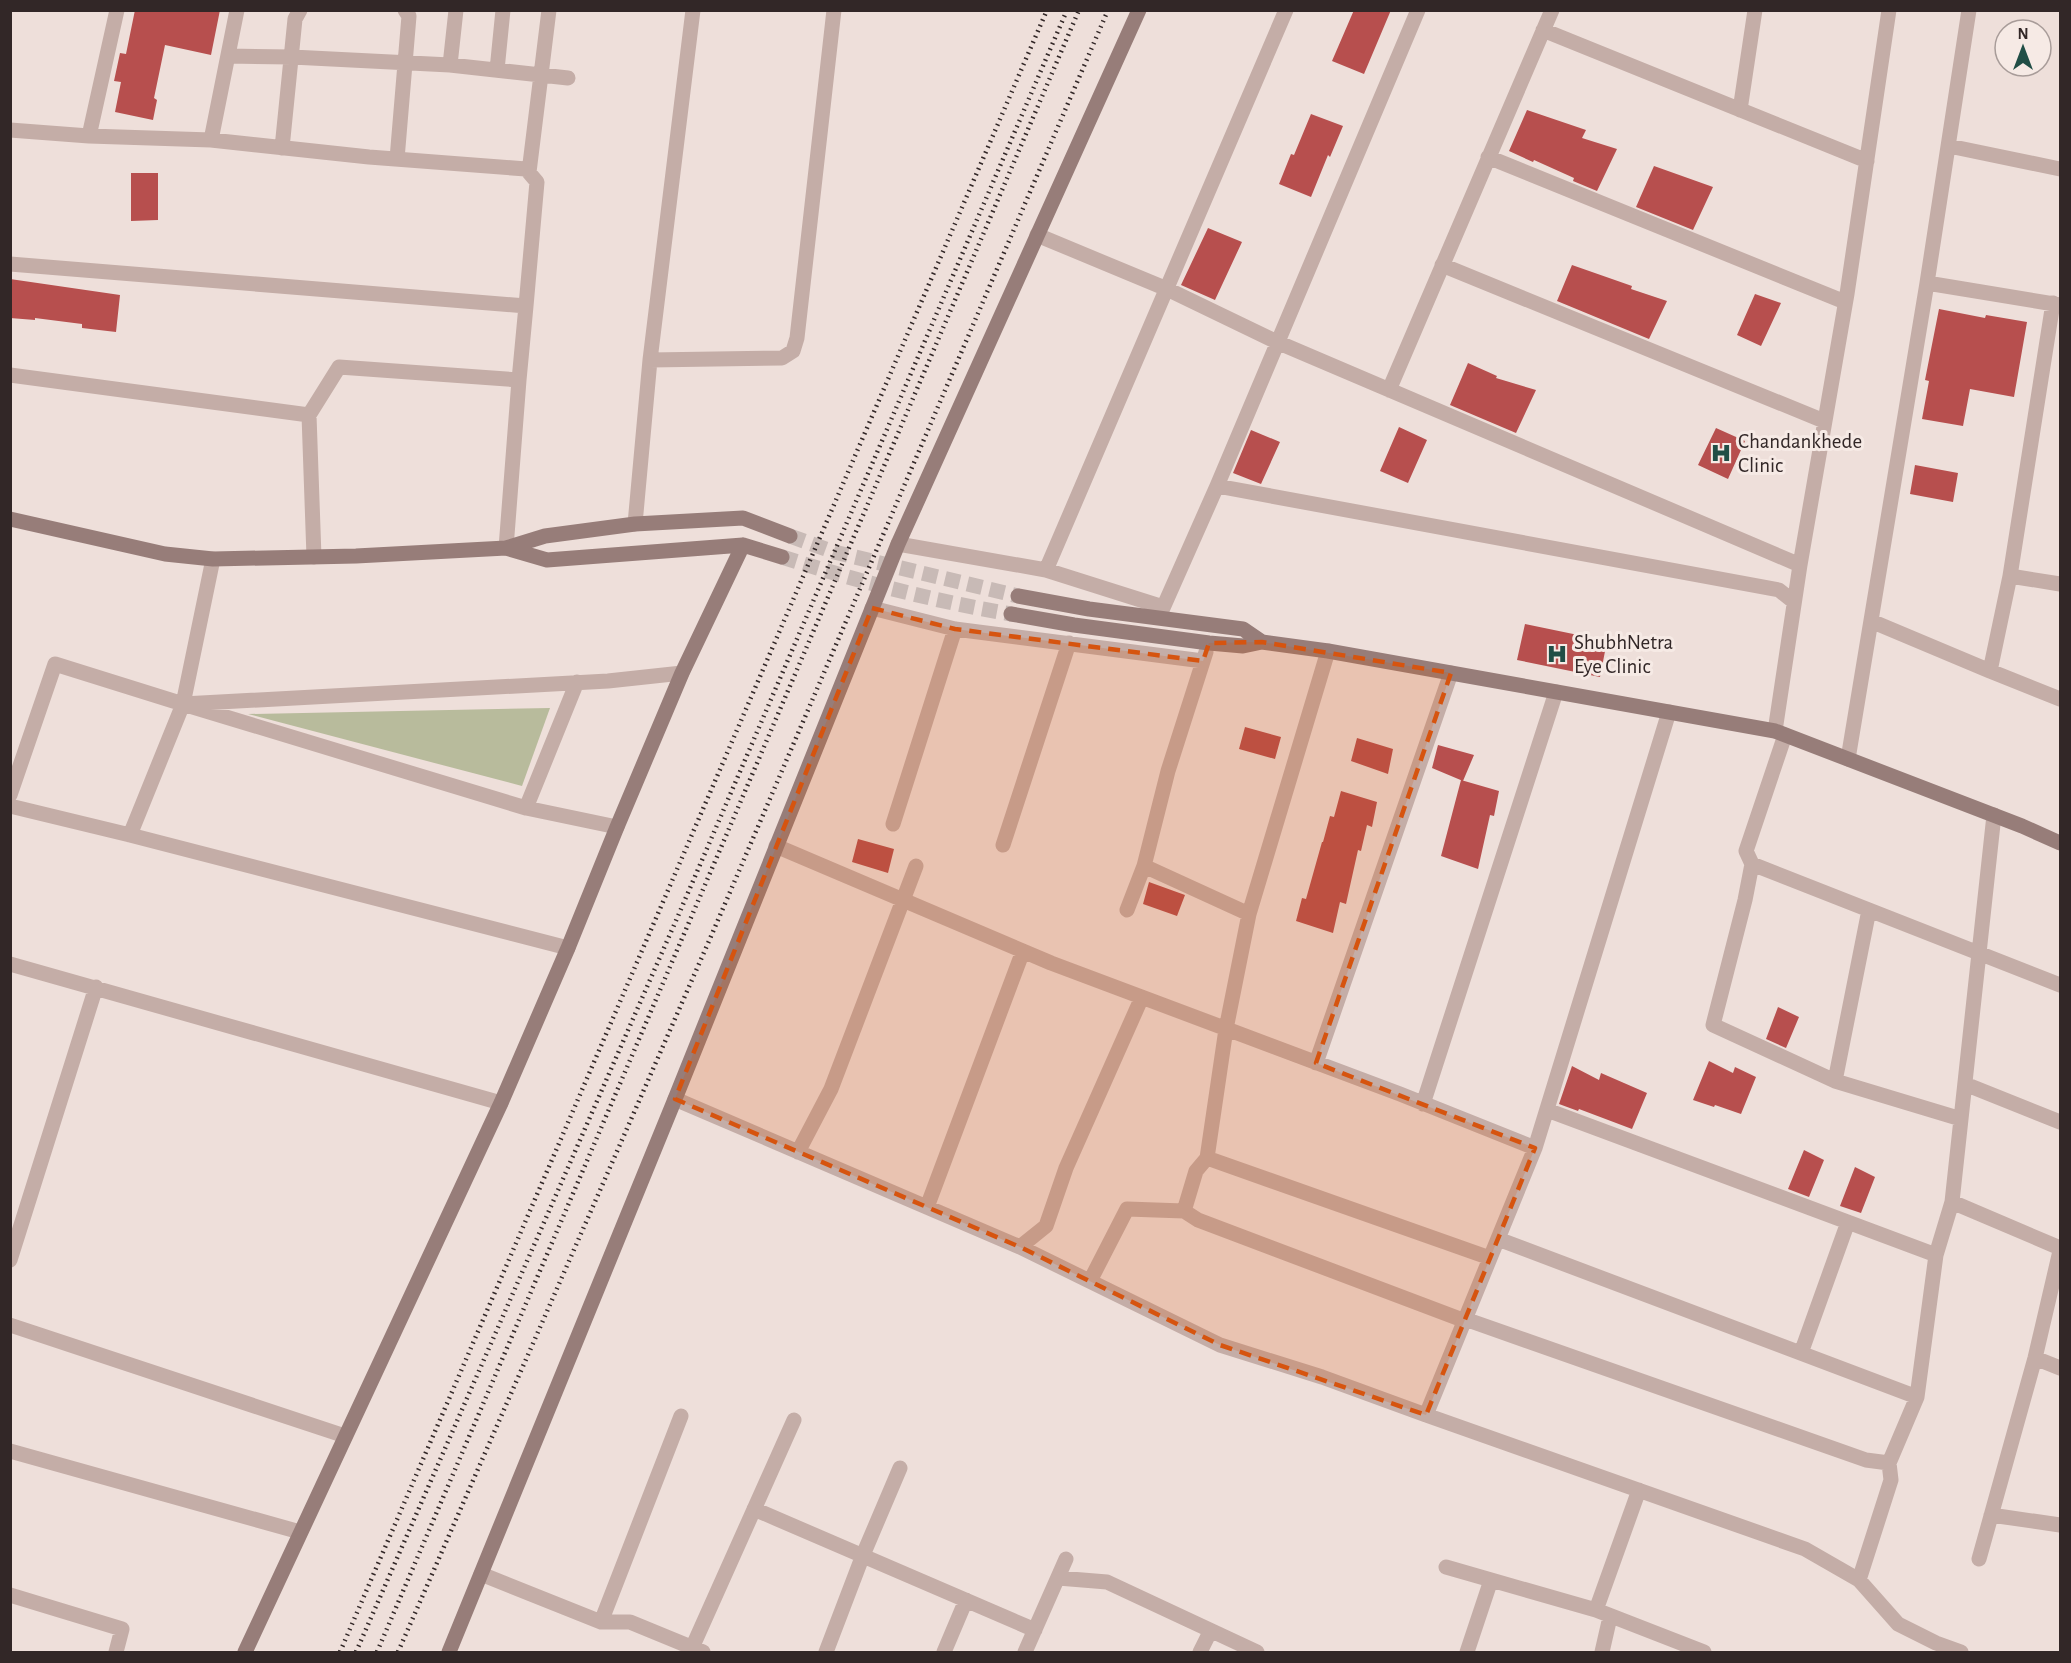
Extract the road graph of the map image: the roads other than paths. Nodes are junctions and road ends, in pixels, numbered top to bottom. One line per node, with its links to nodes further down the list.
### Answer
1 (117, 10): 27 (street)
2 (237, 10): 18 (street)
3 (300, 10): 19 (street)
4 (405, 10): 20 (street)
5 (456, 10): 21 (street)
6 (503, 10): 22 (street)
7 (549, 10): 23 (street)
8 (693, 10): 45 (street)
9 (834, 10): 45 (street)
10 (1138, 10): 36 (street)
11 (1286, 10): 40 (street)
12 (1418, 10): 44 (street)
13 (1552, 10): 17 (street)
14 (1755, 10): 25 (street)
15 (1889, 10): 33 (street)
16 (1969, 10): 29 (street)
17 (1543, 30): 25 (street); 31 (street)
18 (228, 56): 19 (street); 28 (street)
19 (292, 57): 20 (street); 30 (street)
20 (405, 63): 21 (street); 32 (street)
21 (450, 65): 22 (street)
22 (497, 70): 23 (street)
23 (541, 75): 24 (street); 35 (street)
24 (568, 78)
25 (1740, 110): 33 (street)
26 (10, 130): 27 (street)
27 (89, 136): 28 (street)
28 (211, 140): 30 (street)
29 (1949, 146): 34 (street); 39 (street)
30 (282, 148): 32 (street)
31 (1488, 157): 38 (street); 41 (street)
32 (396, 159): 35 (street)
33 (1867, 161): 41 (street)
34 (2061, 169)
35 (529, 172): 43 (street)
36 (1037, 235): 40 (street); 55 (street)
37 (10, 264): 43 (street)
38 (1442, 265): 48 (street); 50 (street)
39 (1927, 283): 42 (street); 71 (street)
40 (1167, 289): 44 (street); 62 (street)
41 (1845, 302): 50 (street)
42 (2057, 304): 63 (street)
43 (526, 306): 47 (street)
44 (1277, 342): 48 (street); 51 (street)
45 (650, 360): 53 (street)
46 (10, 375): 49 (street)
47 (519, 380): 49 (street); 57 (street)
48 (1389, 390): 61 (street)
49 (309, 415): 58 (street)
50 (1824, 421): 61 (street)
51 (1217, 486): 66 (street); 68 (street)
52 (10, 519): 60 (street)
53 (635, 524): 54 (street); 57 (street)
54 (790, 536)
55 (898, 544): 62 (street); 67 (street)
56 (743, 545): 57 (street); 59 (street); 80 (street)
57 (506, 548): 58 (street)
58 (314, 557): 60 (street)
59 (782, 557)
60 (213, 559): 85 (street)
61 (1800, 565): 66 (street)
62 (1046, 570): 68 (street)
63 (2010, 576): 64 (street); 79 (street)
64 (2061, 584)
65 (1018, 596): 68 (street)
66 (1794, 602): 87 (street)
67 (872, 608): 72 (street); 98 (street)
68 (1161, 612): 70 (street)
69 (1011, 614): 73 (street)
70 (1179, 620): 73 (street); 74 (street)
71 (1871, 621): 79 (street); 88 (street)
72 (955, 629): 75 (street); 93 (street)
73 (1175, 638): 76 (street)
74 (1262, 642): 76 (street); 77 (street)
75 (1069, 643): 78 (street); 97 (street)
76 (1209, 643): 78 (street)
77 (1328, 651): 81 (street); 105 (street)
78 (1203, 661): 101 (street)
79 (1990, 671): 84 (street)
80 (682, 673): 82 (street); 94 (street)
81 (1451, 673): 83 (street); 114 (street)
82 (577, 682): 85 (street); 91 (street)
83 (1556, 692): 86 (street); 119 (street)
84 (2061, 699)
85 (183, 704): 89 (street); 91 (street); 95 (street)
86 (1669, 712): 87 (street); 120 (street)
87 (1780, 733): 88 (street); 99 (street)
88 (1848, 759): 92 (street)
89 (10, 795)
90 (10, 806): 95 (street)
91 (526, 808): 94 (street)
92 (1994, 815): 96 (street); 108 (street)
93 (893, 824)
94 (616, 826): 106 (street)
95 (130, 835): 106 (street)
96 (2061, 843)
97 (1004, 845)
98 (776, 846): 102 (street); 117 (street)
99 (1752, 864): 104 (street); 115 (street)
100 (916, 866): 102 (street)
101 (1144, 866): 103 (street); 105 (street)
102 (902, 899): 107 (street); 124 (street)
103 (1127, 910)
104 (1869, 910): 108 (street); 115 (street)
105 (1249, 914): 113 (street)
106 (568, 948): 118 (street)
107 (1023, 951): 112 (street); 127 (street)
108 (1979, 953): 110 (street); 116 (street)
109 (10, 964): 111 (street)
110 (2061, 985)
111 (96, 987): 118 (street); 135 (street)
112 (1142, 997): 113 (street); 131 (street)
113 (1226, 1029): 114 (street); 125 (street)
114 (1316, 1063): 119 (street)
115 (1835, 1081): 121 (street)
116 (1965, 1084): 121 (street); 122 (street)
117 (675, 1099): 124 (street); 159 (street)
118 (501, 1103): 146 (street)
119 (1423, 1104): 123 (street)
120 (1547, 1110): 123 (street); 129 (street)
121 (1961, 1119): 126 (street)
122 (2061, 1122)
123 (1535, 1148): 130 (street)
124 (798, 1152): 127 (street)
125 (1208, 1158): 128 (street); 134 (street)
126 (1952, 1202): 132 (street); 133 (street)
127 (927, 1207): 131 (street)
128 (1184, 1211): 136 (street); 137 (street)
129 (1848, 1222): 133 (street); 139 (street)
130 (1498, 1239): 134 (street); 139 (street)
131 (1020, 1247): 136 (street)
132 (2061, 1249): 140 (street)
133 (1936, 1255): 142 (street)
134 (1490, 1258): 137 (street)
135 (10, 1260)
136 (1090, 1281): 143 (street)
137 (1465, 1319): 143 (street); 148 (street)
138 (10, 1325): 146 (street)
139 (1801, 1353): 142 (street)
140 (2035, 1358): 141 (street); 152 (street)
141 (2061, 1368)
142 (1917, 1397): 148 (street)
143 (1426, 1414): 150 (street)
144 (681, 1416): 166 (street)
145 (794, 1420): 151 (street)
146 (345, 1436): 154 (street)
147 (10, 1451): 154 (street)
148 (1890, 1463): 162 (street)
149 (900, 1468): 155 (street)
150 (1639, 1490): 162 (street); 165 (street)
151 (754, 1509): 155 (street); 169 (street)
152 (1991, 1515): 153 (street); 156 (street)
153 (2061, 1525)
154 (300, 1532): 171 (street)
155 (863, 1555): 164 (street); 173 (street)
156 (1979, 1558)
157 (1066, 1559): 160 (street)
158 (1446, 1567): 161 (street)
159 (481, 1574): 166 (street); 172 (street)
160 (1058, 1578): 167 (street); 168 (street)
161 (1491, 1580): 165 (street); 178 (street)
162 (1859, 1580): 181 (street)
163 (10, 1595): 170 (street)
164 (966, 1600): 167 (street); 174 (street)
165 (1603, 1614): 179 (street); 180 (street)
166 (601, 1622): 169 (street)
167 (1035, 1630): 175 (street)
168 (1210, 1632): 176 (street); 177 (street)
169 (698, 1650)
170 (116, 1653)
171 (245, 1653)
172 (449, 1653)
173 (826, 1653)
174 (944, 1653)
175 (1025, 1653)
176 (1200, 1653)
177 (1257, 1653)
178 (1467, 1653)
179 (1602, 1653)
180 (1704, 1653)
181 (1961, 1653)

